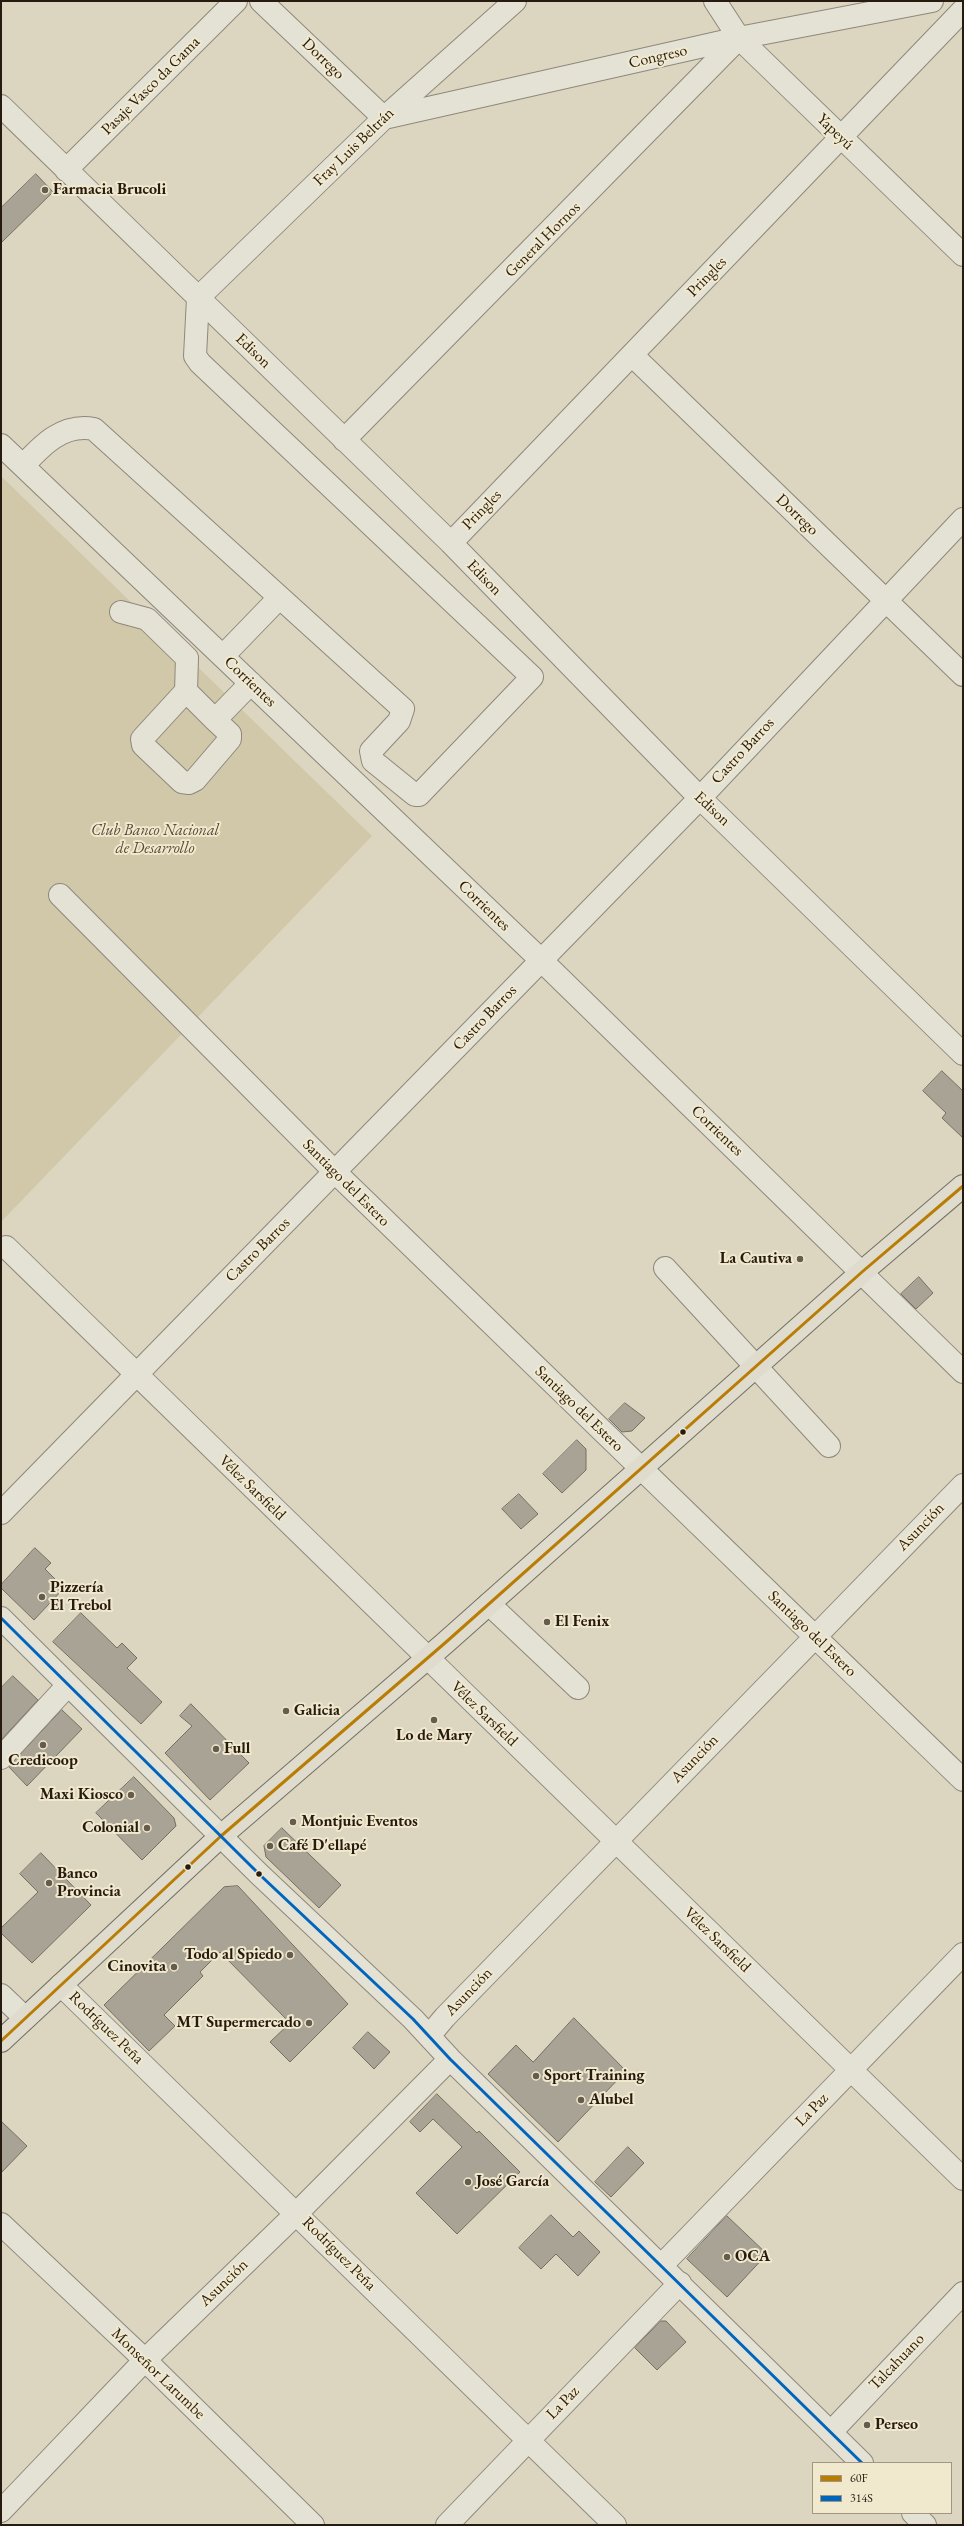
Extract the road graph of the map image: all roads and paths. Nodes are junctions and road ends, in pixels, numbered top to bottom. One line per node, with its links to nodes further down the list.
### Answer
1 (236, 1): 13 (street, Pasaje Vasco da Gama)
2 (261, 1): 11 (street, Dorrego)
3 (515, 1): 11 (street, Fray Luis Beltrán)
4 (715, 1): 9 (street, Yapeyú)
5 (851, 1): 8 (street)
6 (932, 1): 8 (street, Congreso)
7 (963, 10): 12 (street, Pringles)
8 (831, 22): 9 (street, Congreso)
9 (739, 38): 11 (street, Congreso); 12 (street, Yapeyú); 17 (street, General Hornos)
10 (1, 106): 13 (street, Edison)
11 (384, 118): 15 (street, Fray Luis Beltrán)
12 (842, 138): 14 (street, Yapeyú); 16 (street, Pringles)
13 (66, 170): 15 (street, Edison)
14 (963, 255)
15 (198, 298): 17 (street, Edison); 22 (street)
16 (632, 355): 21 (street, Pringles); 23 (street, Dorrego)
17 (344, 440): 21 (street, Edison)
18 (1, 445): 19 (street, Corrientes)
19 (23, 466): 22 (street); 25 (street, Corrientes)
20 (963, 519): 23 (street, Castro Barros)
21 (451, 543): 30 (street, Edison)
22 (279, 598): 25 (street)
23 (885, 600): 26 (street, Dorrego); 30 (street, Castro Barros)
24 (121, 612): 28 (street)
25 (223, 656): 27 (street, Corrientes)
26 (963, 675)
27 (251, 683): 29 (street); 32 (street, Corrientes)
28 (186, 691): 29 (street); 29 (street)
29 (216, 720)
30 (700, 798): 32 (street, Castro Barros); 33 (street, Edison)
31 (60, 895): 34 (street, Santiago del Estero)
32 (541, 960): 34 (street, Castro Barros); 38 (street, Corrientes)
33 (963, 1054)
34 (335, 1172): 41 (street, Castro Barros); 43 (street, Santiago del Estero)
35 (963, 1186): 38 (main road)
36 (6, 1247): 41 (street, Vélez Sarsfield)
37 (665, 1268): 39 (street)
38 (862, 1272): 39 (main road); 40 (street, Corrientes)
39 (756, 1367): 42 (street); 43 (main road)
40 (963, 1372)
41 (136, 1375): 45 (street, Castro Barros); 49 (street, Vélez Sarsfield)
42 (829, 1446)
43 (641, 1469): 46 (main road); 48 (street, Santiago del Estero)
44 (963, 1484): 48 (street, Asunción)
45 (1, 1513)
46 (489, 1604): 49 (main road); 51 (street)
47 (1, 1618): 50 (street)
48 (815, 1636): 53 (street, Santiago del Estero); 55 (street, Asunción)
49 (427, 1658): 54 (main road); 55 (street, Vélez Sarsfield)
50 (68, 1685): 52 (street); 54 (street)
51 (578, 1688)
52 (1, 1758)
53 (963, 1780)
54 (220, 1836): 57 (main road); 60 (street)
55 (615, 1841): 60 (street, Asunción); 63 (street, Vélez Sarsfield)
56 (963, 1954): 63 (street, La Paz)
57 (61, 1985): 59 (main road); 65 (street, Rodríguez Peña)
58 (1, 1995): 59 (street)
59 (25, 2018): 61 (main road)
60 (429, 2036): 62 (street)
61 (1, 2041)
62 (450, 2058): 65 (street, Asunción); 67 (street)
63 (851, 2070): 64 (street, Vélez Sarsfield); 67 (street, La Paz)
64 (963, 2179)
65 (297, 2213): 70 (street, Asunción); 72 (street, Rodríguez Peña)
66 (1, 2224): 70 (street, Monseñor Larumbe)
67 (662, 2265): 68 (street)
68 (680, 2283): 71 (street); 72 (street, La Paz)
69 (963, 2293): 71 (street, Talcahuano)
70 (145, 2360): 74 (street, Asunción); 79 (street, Monseñor Larumbe)
71 (831, 2432): 73 (street)
72 (527, 2440): 80 (street, La Paz); 81 (street, Rodríguez Peña)
73 (861, 2462)
74 (1, 2511)
75 (911, 2514): 82 (street)
76 (913, 2514): 83 (street)
77 (1, 2520): 78 (street)
78 (6, 2525)
79 (313, 2525)
80 (447, 2525)
81 (615, 2525)
82 (900, 2525)
83 (925, 2525)

